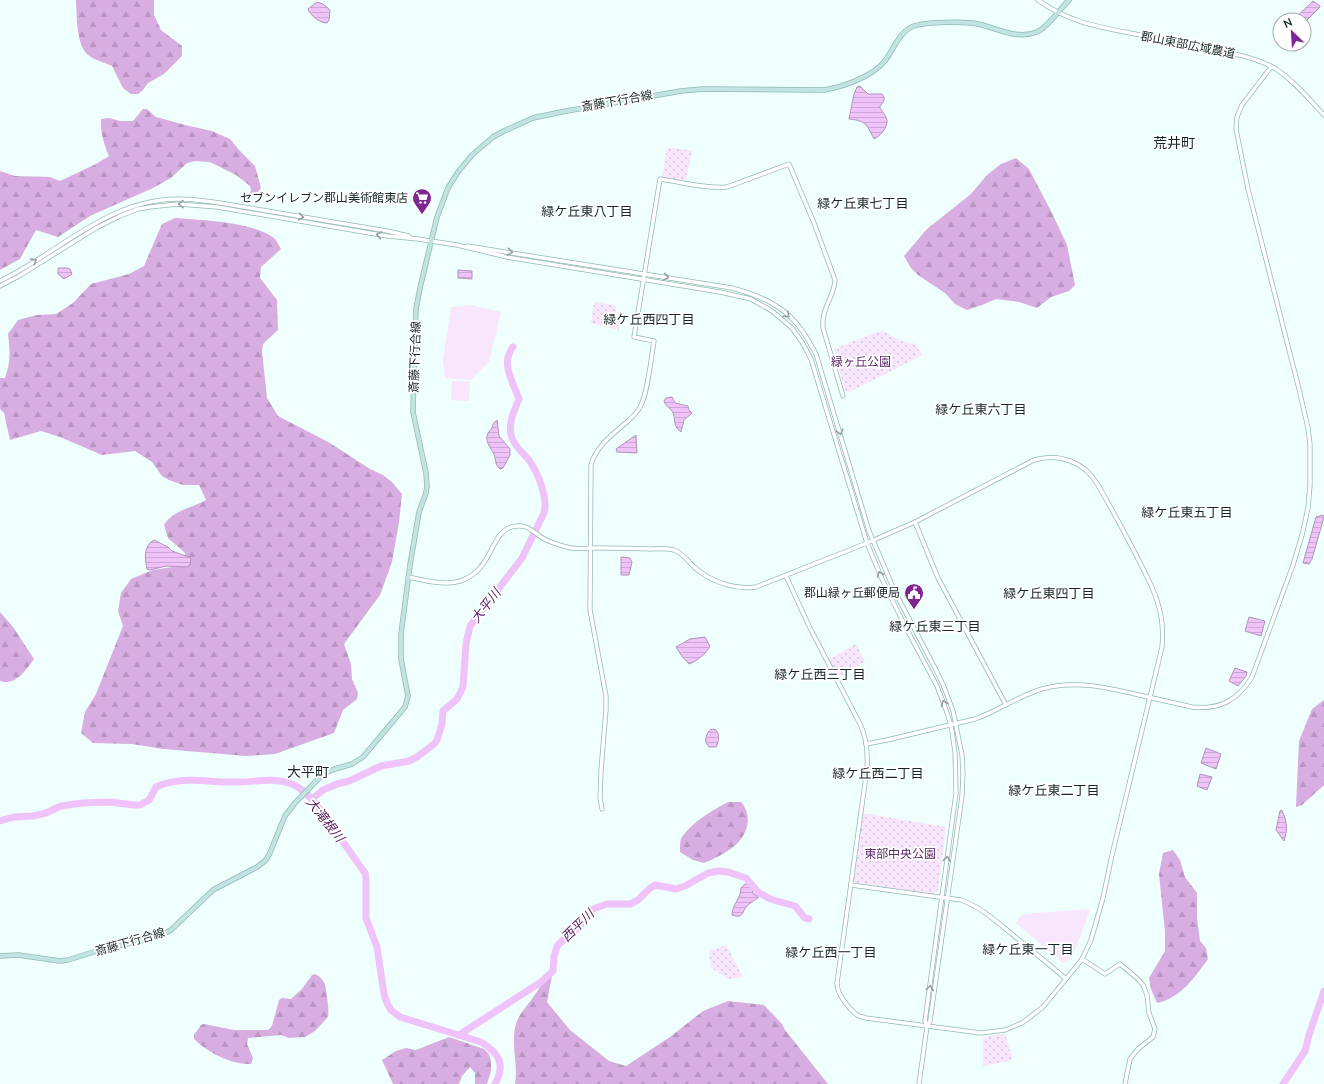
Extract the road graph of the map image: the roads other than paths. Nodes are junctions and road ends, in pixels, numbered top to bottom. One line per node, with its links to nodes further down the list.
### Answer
1 (1038, 0): 3 (street, 郡山東部広域農道)
2 (1069, 0): 3 (main road, 斎藤下行合線)
3 (1058, 13): 4 (street, 郡山東部広域農道); 7 (main road, 斎藤下行合線)
4 (1271, 67): 5 (street, 郡山東部広域農道); 20 (street)
5 (1324, 115)
6 (418, 239): 7 (street); 11 (street, one-way to 6); 12 (street, one-way to 12)
7 (431, 241): 8 (street); 19 (main road, 斎藤下行合線)
8 (457, 245): 9 (street, one-way to 9); 10 (street)
9 (644, 274): 10 (street); 13 (street); 15 (street, one-way to 15)
10 (644, 280): 16 (street); 17 (street)
11 (0, 281)
12 (0, 286)
13 (843, 396)
14 (915, 522): 15 (street); 20 (street); 21 (street)
15 (873, 541): 16 (street); 22 (street)
16 (868, 543): 18 (street); 23 (street, one-way to 16)
17 (591, 548): 18 (street); 19 (street); 25 (street)
18 (786, 576): 24 (street)
19 (408, 577): 29 (main road, 斎藤下行合線)
20 (1150, 697): 21 (street); 30 (street)
21 (1006, 705): 22 (street)
22 (956, 723): 23 (street); 28 (street)
23 (951, 724): 24 (street); 27 (street, one-way to 23)
24 (866, 744): 26 (street)
25 (602, 810)
26 (851, 885): 27 (street); 32 (street)
27 (942, 898): 28 (street); 32 (street, one-way to 27)
28 (948, 898): 31 (street); 32 (street)
29 (0, 956)
30 (1082, 959): 31 (street); 34 (street)
31 (1066, 979): 32 (street)
32 (927, 1026): 33 (street)
33 (919, 1084)
34 (1126, 1084)

